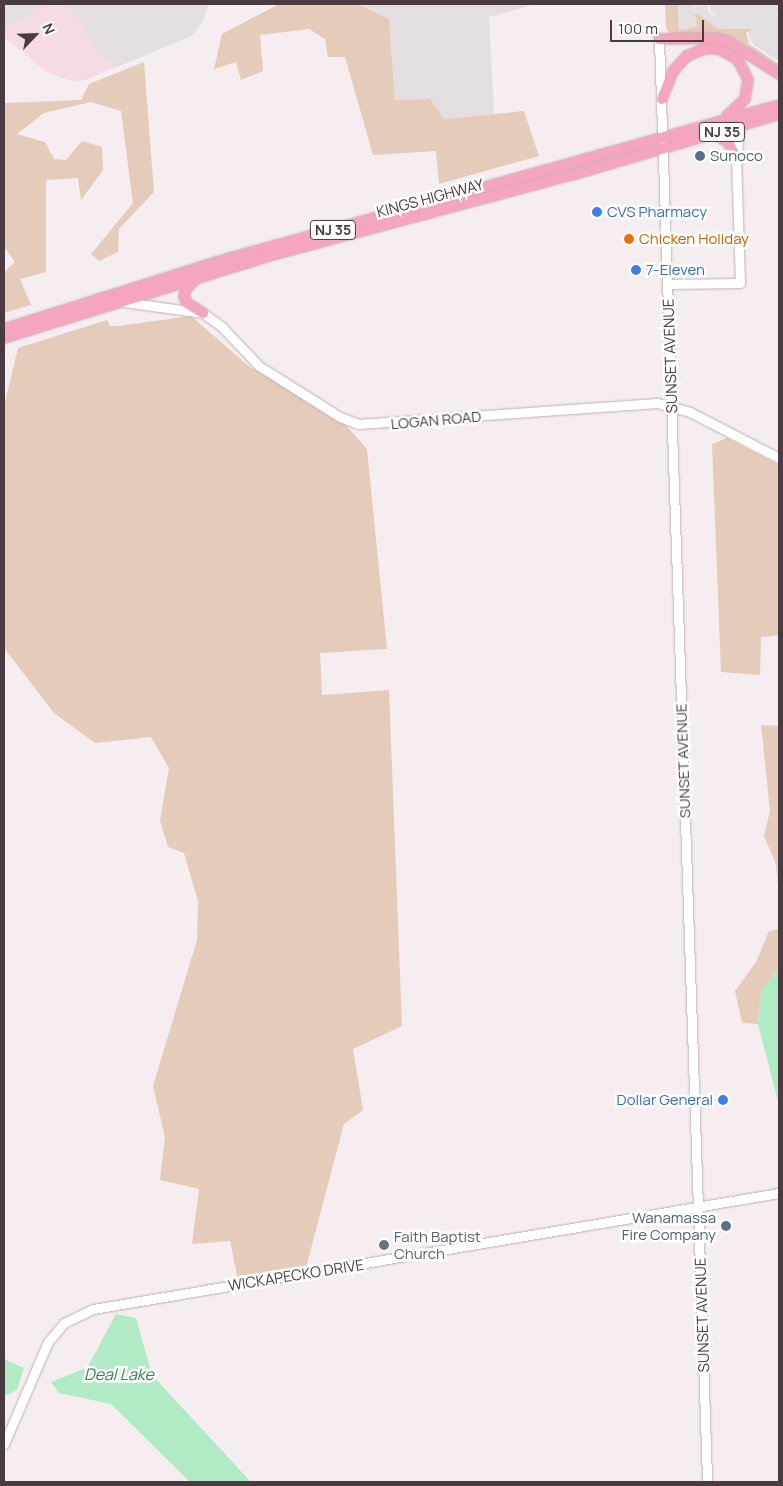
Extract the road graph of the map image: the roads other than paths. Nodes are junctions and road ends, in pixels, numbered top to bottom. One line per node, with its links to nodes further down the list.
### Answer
1 (659, 39): 2 (main road); 3 (street, SUNSET AVENUE)
2 (779, 74)
3 (662, 99): 6 (main road); 9 (street, SUNSET AVENUE)
4 (779, 105): 6 (main road, KINGS HIGHWAY / NJ 35)
5 (779, 114): 7 (main road, KINGS HIGHWAY / NJ 35)
6 (721, 120): 9 (main road, KINGS HIGHWAY / NJ 35)
7 (740, 126): 8 (main road, KINGS HIGHWAY / NJ 35); 11 (street)
8 (715, 134): 10 (main road, KINGS HIGHWAY / NJ 35); 11 (main road)
9 (663, 136): 10 (street, SUNSET AVENUE); 16 (main road, KINGS HIGHWAY / NJ 35)
10 (664, 149): 12 (main road, KINGS HIGHWAY / NJ 35); 13 (street, SUNSET AVENUE)
11 (736, 158): 13 (street)
12 (199, 277): 14 (main road, KINGS HIGHWAY / NJ 35); 15 (main road)
13 (668, 284): 18 (street, SUNSET AVENUE)
14 (118, 302): 15 (street, LOGAN ROAD); 17 (main road, KINGS HIGHWAY / NJ 35)
15 (203, 313): 18 (street, LOGAN ROAD)
16 (4, 329)
17 (4, 338)
18 (672, 405): 19 (street, LOGAN ROAD); 21 (street, SUNSET AVENUE)
19 (779, 458)
20 (779, 1193): 21 (street, WICKAPECKO DRIVE)
21 (698, 1207): 22 (street, WICKAPECKO DRIVE); 23 (street, SUNSET AVENUE)
22 (4, 1444)
23 (707, 1482)

